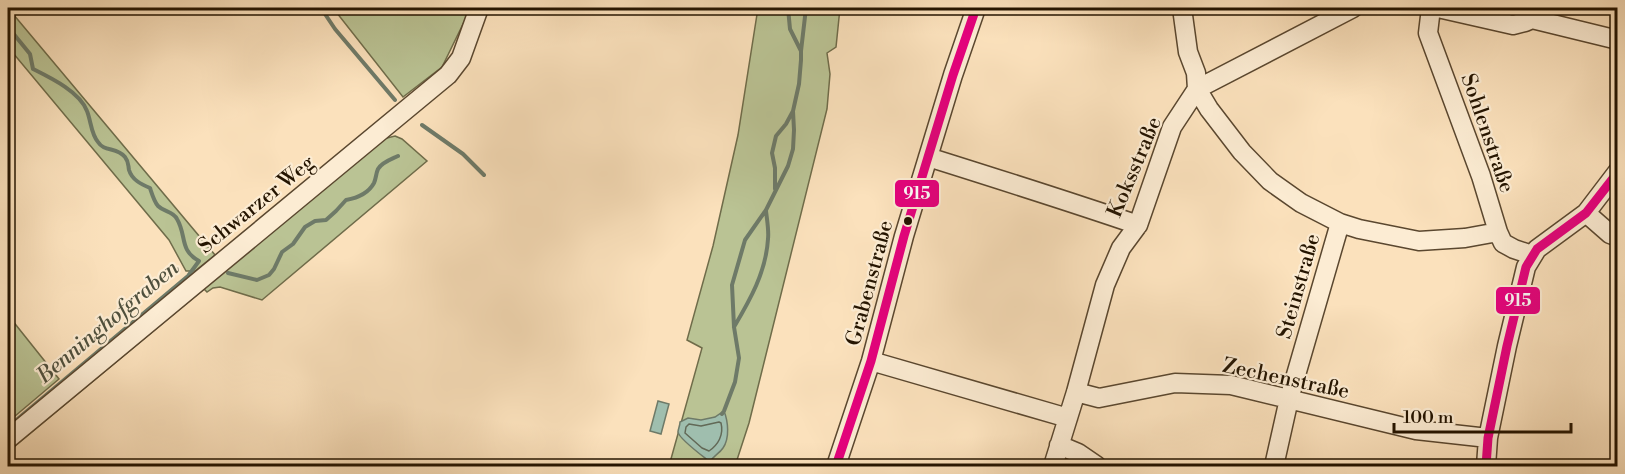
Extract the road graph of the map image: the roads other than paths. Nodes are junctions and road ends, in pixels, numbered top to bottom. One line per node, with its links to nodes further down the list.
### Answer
1 (480, 8): 23 (street, Schwarzer Weg)
2 (976, 8): 10 (street, Grabenstraße)
3 (1182, 8): 9 (street)
4 (1353, 8): 9 (street)
5 (1431, 8): 15 (street, Sohlenstraße)
6 (1438, 8): 7 (street)
7 (1533, 13): 8 (street)
8 (1617, 40)
9 (1197, 89): 13 (street); 14 (street, Koksstraße)
10 (928, 157): 14 (street); 18 (street, Grabenstraße)
11 (1617, 171): 12 (street)
12 (1587, 213): 16 (street); 17 (street)
13 (1340, 223): 15 (street); 20 (street, Steinstraße)
14 (1138, 225): 19 (street, Koksstraße)
15 (1498, 232): 17 (street)
16 (1617, 237)
17 (1532, 255): 22 (street)
18 (871, 361): 21 (street); 25 (street, Grabenstraße)
19 (1076, 392): 20 (street, Zechenstraße); 21 (street, Koksstraße)
20 (1288, 399): 22 (street, Zechenstraße); 28 (street, Steinstraße)
21 (1068, 418): 24 (street, Koksstraße)
22 (1488, 438): 29 (street)
23 (8, 439)
24 (1059, 445): 26 (street, Koksstraße); 27 (street)
25 (836, 466)
26 (1053, 466)
27 (1096, 466)
28 (1274, 466)
29 (1486, 466)

